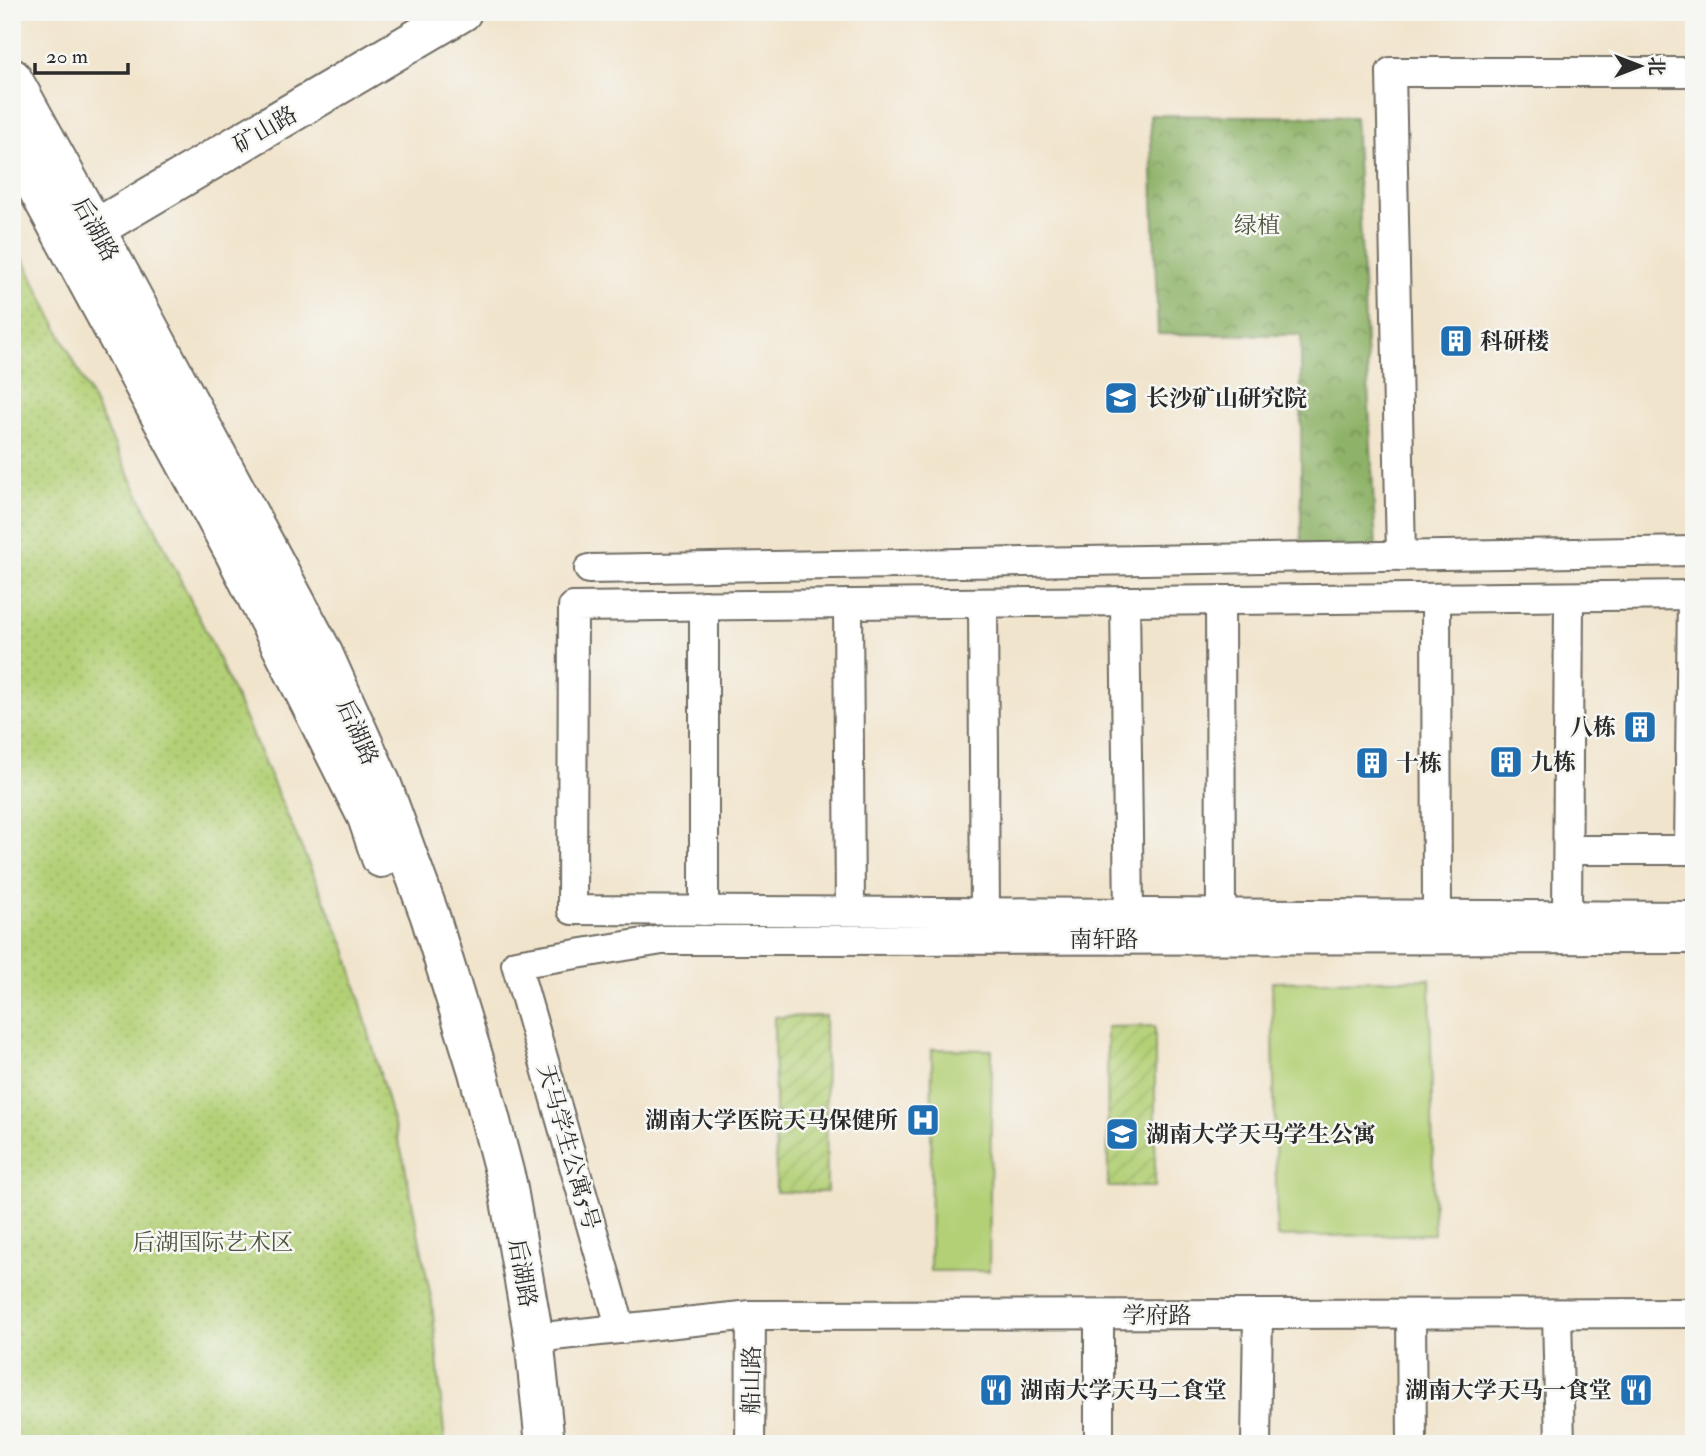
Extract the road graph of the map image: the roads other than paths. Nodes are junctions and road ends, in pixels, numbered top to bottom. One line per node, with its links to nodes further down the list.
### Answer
1 (431, 12): 6 (main road, 矿山路)
2 (462, 12): 6 (main road, 矿山路)
3 (1694, 72): 8 (street)
4 (12, 78): 6 (main road, 后湖路)
5 (12, 142): 6 (main road, 后湖路)
6 (76, 227): 36 (main road, 后湖路); 37 (main road, 后湖路)
7 (1694, 551): 8 (street)
8 (1401, 556): 9 (street)
9 (589, 569)
10 (1693, 595): 11 (street); 18 (street)
11 (1569, 597): 12 (street); 18 (street)
12 (1436, 598): 13 (street); 24 (street)
13 (1220, 600): 14 (street); 23 (street)
14 (1125, 601): 15 (street); 22 (street)
15 (984, 603): 16 (street); 21 (street)
16 (848, 604): 17 (street); 20 (street)
17 (704, 605): 19 (street); 19 (street)
18 (1568, 850): 25 (street)
19 (704, 911): 20 (street)
20 (850, 911): 21 (street)
21 (985, 912): 22 (street)
22 (1129, 913): 23 (street)
23 (1221, 913): 24 (street)
24 (1437, 914): 25 (street)
25 (1567, 915): 26 (street)
26 (1694, 916)
27 (1694, 939): 28 (street, 南轩路)
28 (516, 964): 35 (street, 天马学生公寓5号)
29 (1694, 1313): 31 (street, 学府路)
30 (1411, 1314): 31 (street, 学府路); 34 (street, 学府路); 42 (street)
31 (1558, 1314): 43 (street)
32 (751, 1315): 33 (street, 学府路); 35 (street, 学府路); 39 (street, 船山路)
33 (1099, 1315): 34 (street, 学府路); 40 (street)
34 (1258, 1315): 41 (street)
35 (621, 1329): 36 (street, 学府路)
36 (534, 1338): 38 (main road, 后湖路)
37 (520, 1444)
38 (545, 1444)
39 (750, 1444)
40 (1099, 1444)
41 (1256, 1444)
42 (1412, 1444)
43 (1560, 1444)

